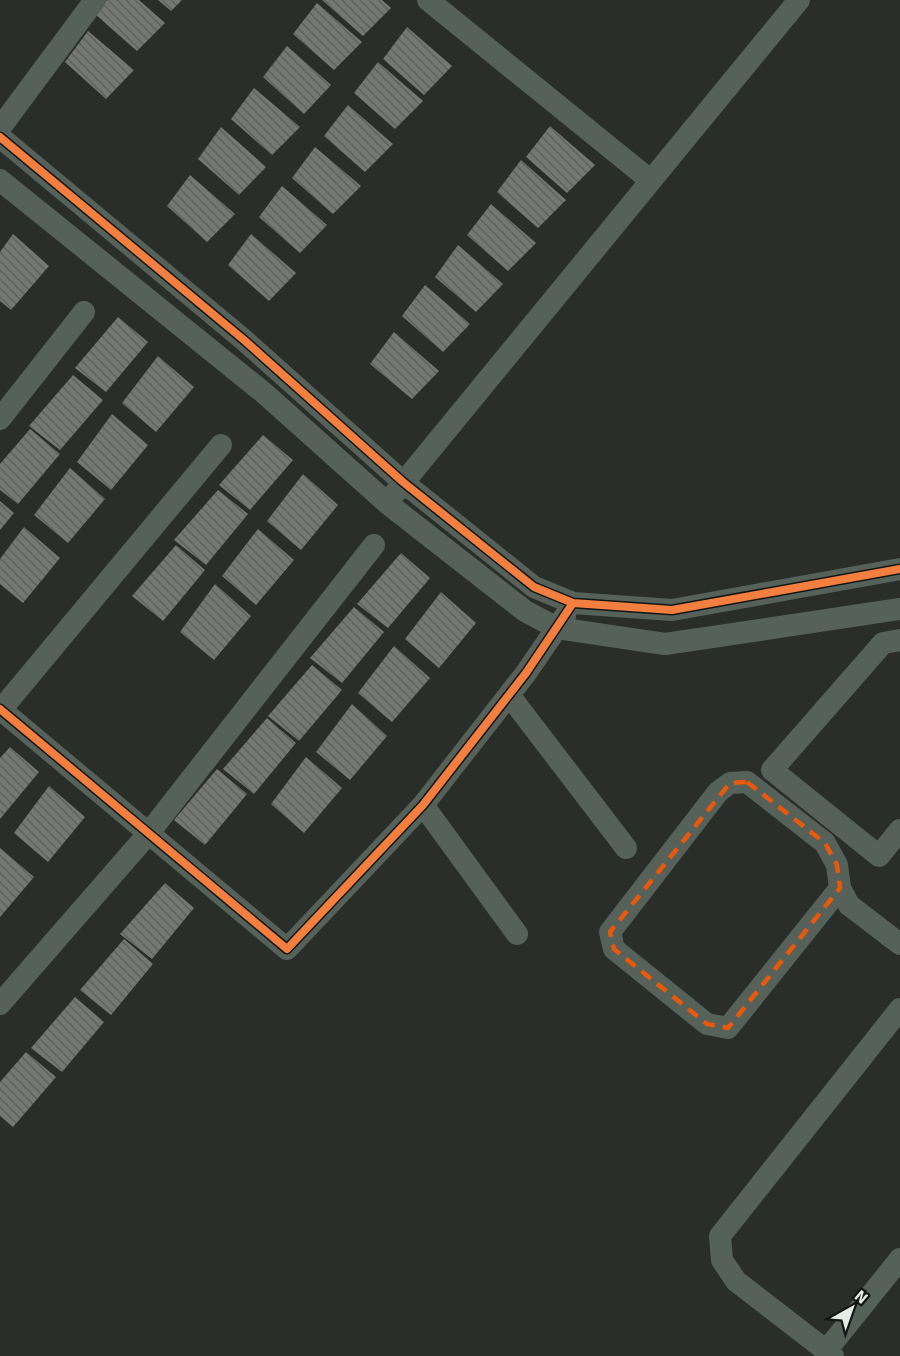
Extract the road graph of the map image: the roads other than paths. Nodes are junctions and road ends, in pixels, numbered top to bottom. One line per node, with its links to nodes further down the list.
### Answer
1 (95, 0): 4 (street)
2 (428, 0): 7 (street)
3 (799, 0): 7 (street)
4 (0, 128)
5 (0, 137): 11 (street)
6 (0, 180): 12 (street)
7 (650, 180): 11 (street)
8 (84, 312): 9 (street)
9 (0, 419)
10 (221, 445): 20 (street)
11 (403, 482): 12 (street); 15 (street)
12 (387, 504): 17 (street)
13 (374, 545): 23 (street)
14 (900, 569): 15 (street)
15 (573, 603): 17 (street)
16 (900, 609): 17 (street)
17 (557, 628): 19 (street)
18 (894, 647): 22 (street)
19 (509, 695): 21 (street); 24 (street)
20 (0, 710): 23 (street)
21 (423, 805): 23 (street); 26 (street)
22 (900, 830)
23 (148, 834): 28 (street)
24 (626, 848)
25 (840, 888): 25 (street); 27 (street)
26 (517, 934)
27 (900, 944)
28 (0, 1004)
29 (900, 1009): 31 (street)
30 (900, 1259): 31 (street)
31 (829, 1353)

